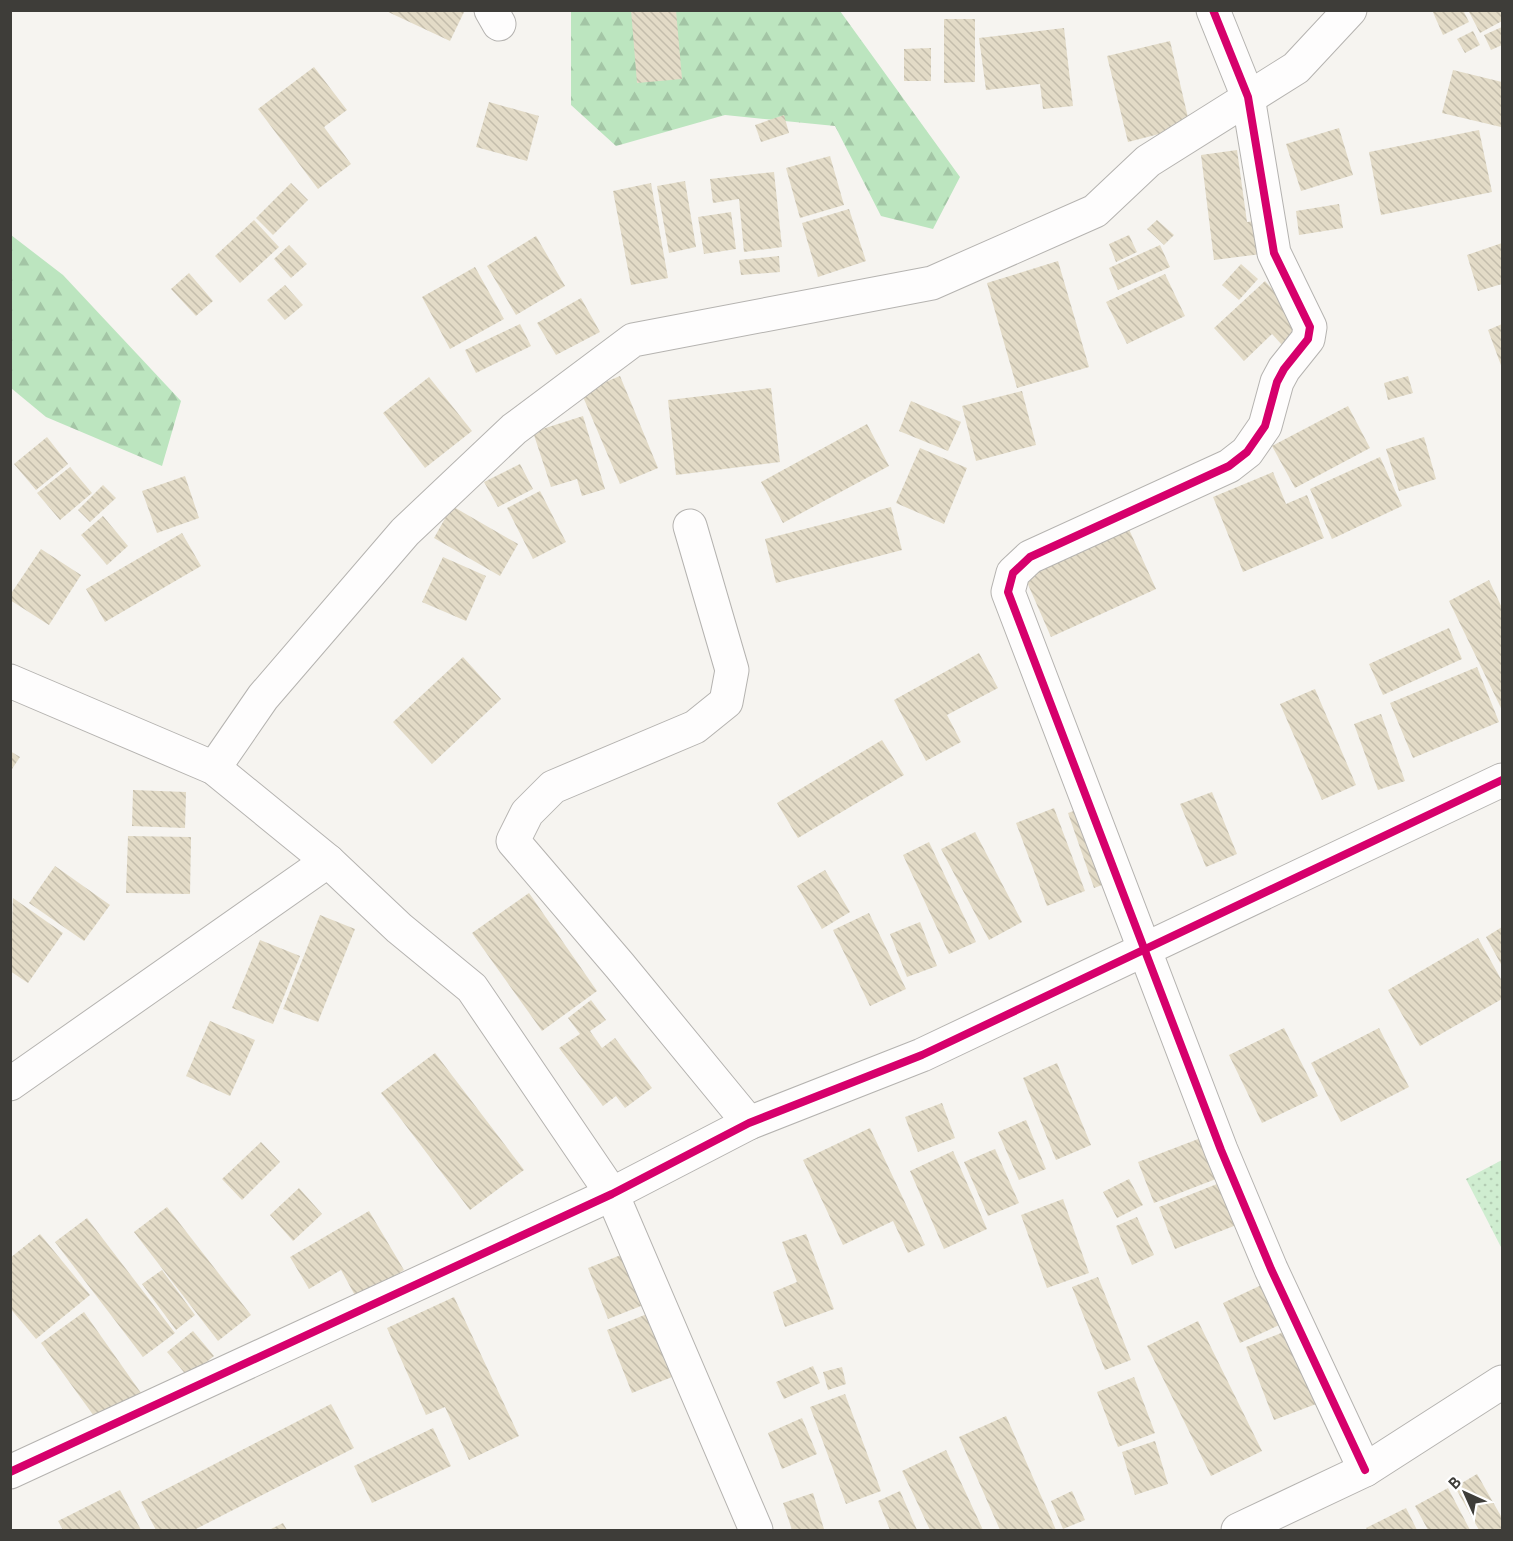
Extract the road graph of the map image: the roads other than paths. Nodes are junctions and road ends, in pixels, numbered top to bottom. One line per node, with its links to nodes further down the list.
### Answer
1 (1213, 10): 3 (street)
2 (1350, 10): 3 (street)
3 (1248, 96): 6 (street); 9 (street)
4 (690, 526): 11 (street)
5 (10, 681): 6 (street)
6 (214, 768): 8 (street)
7 (1503, 780): 9 (street)
8 (328, 861): 10 (street); 12 (street)
9 (1144, 951): 11 (street); 14 (street)
10 (10, 1084)
11 (749, 1122): 12 (street)
12 (612, 1194): 15 (street); 16 (street)
13 (1501, 1386): 14 (street)
14 (1365, 1470): 17 (street)
15 (10, 1472)
16 (756, 1530)
17 (1238, 1530)

